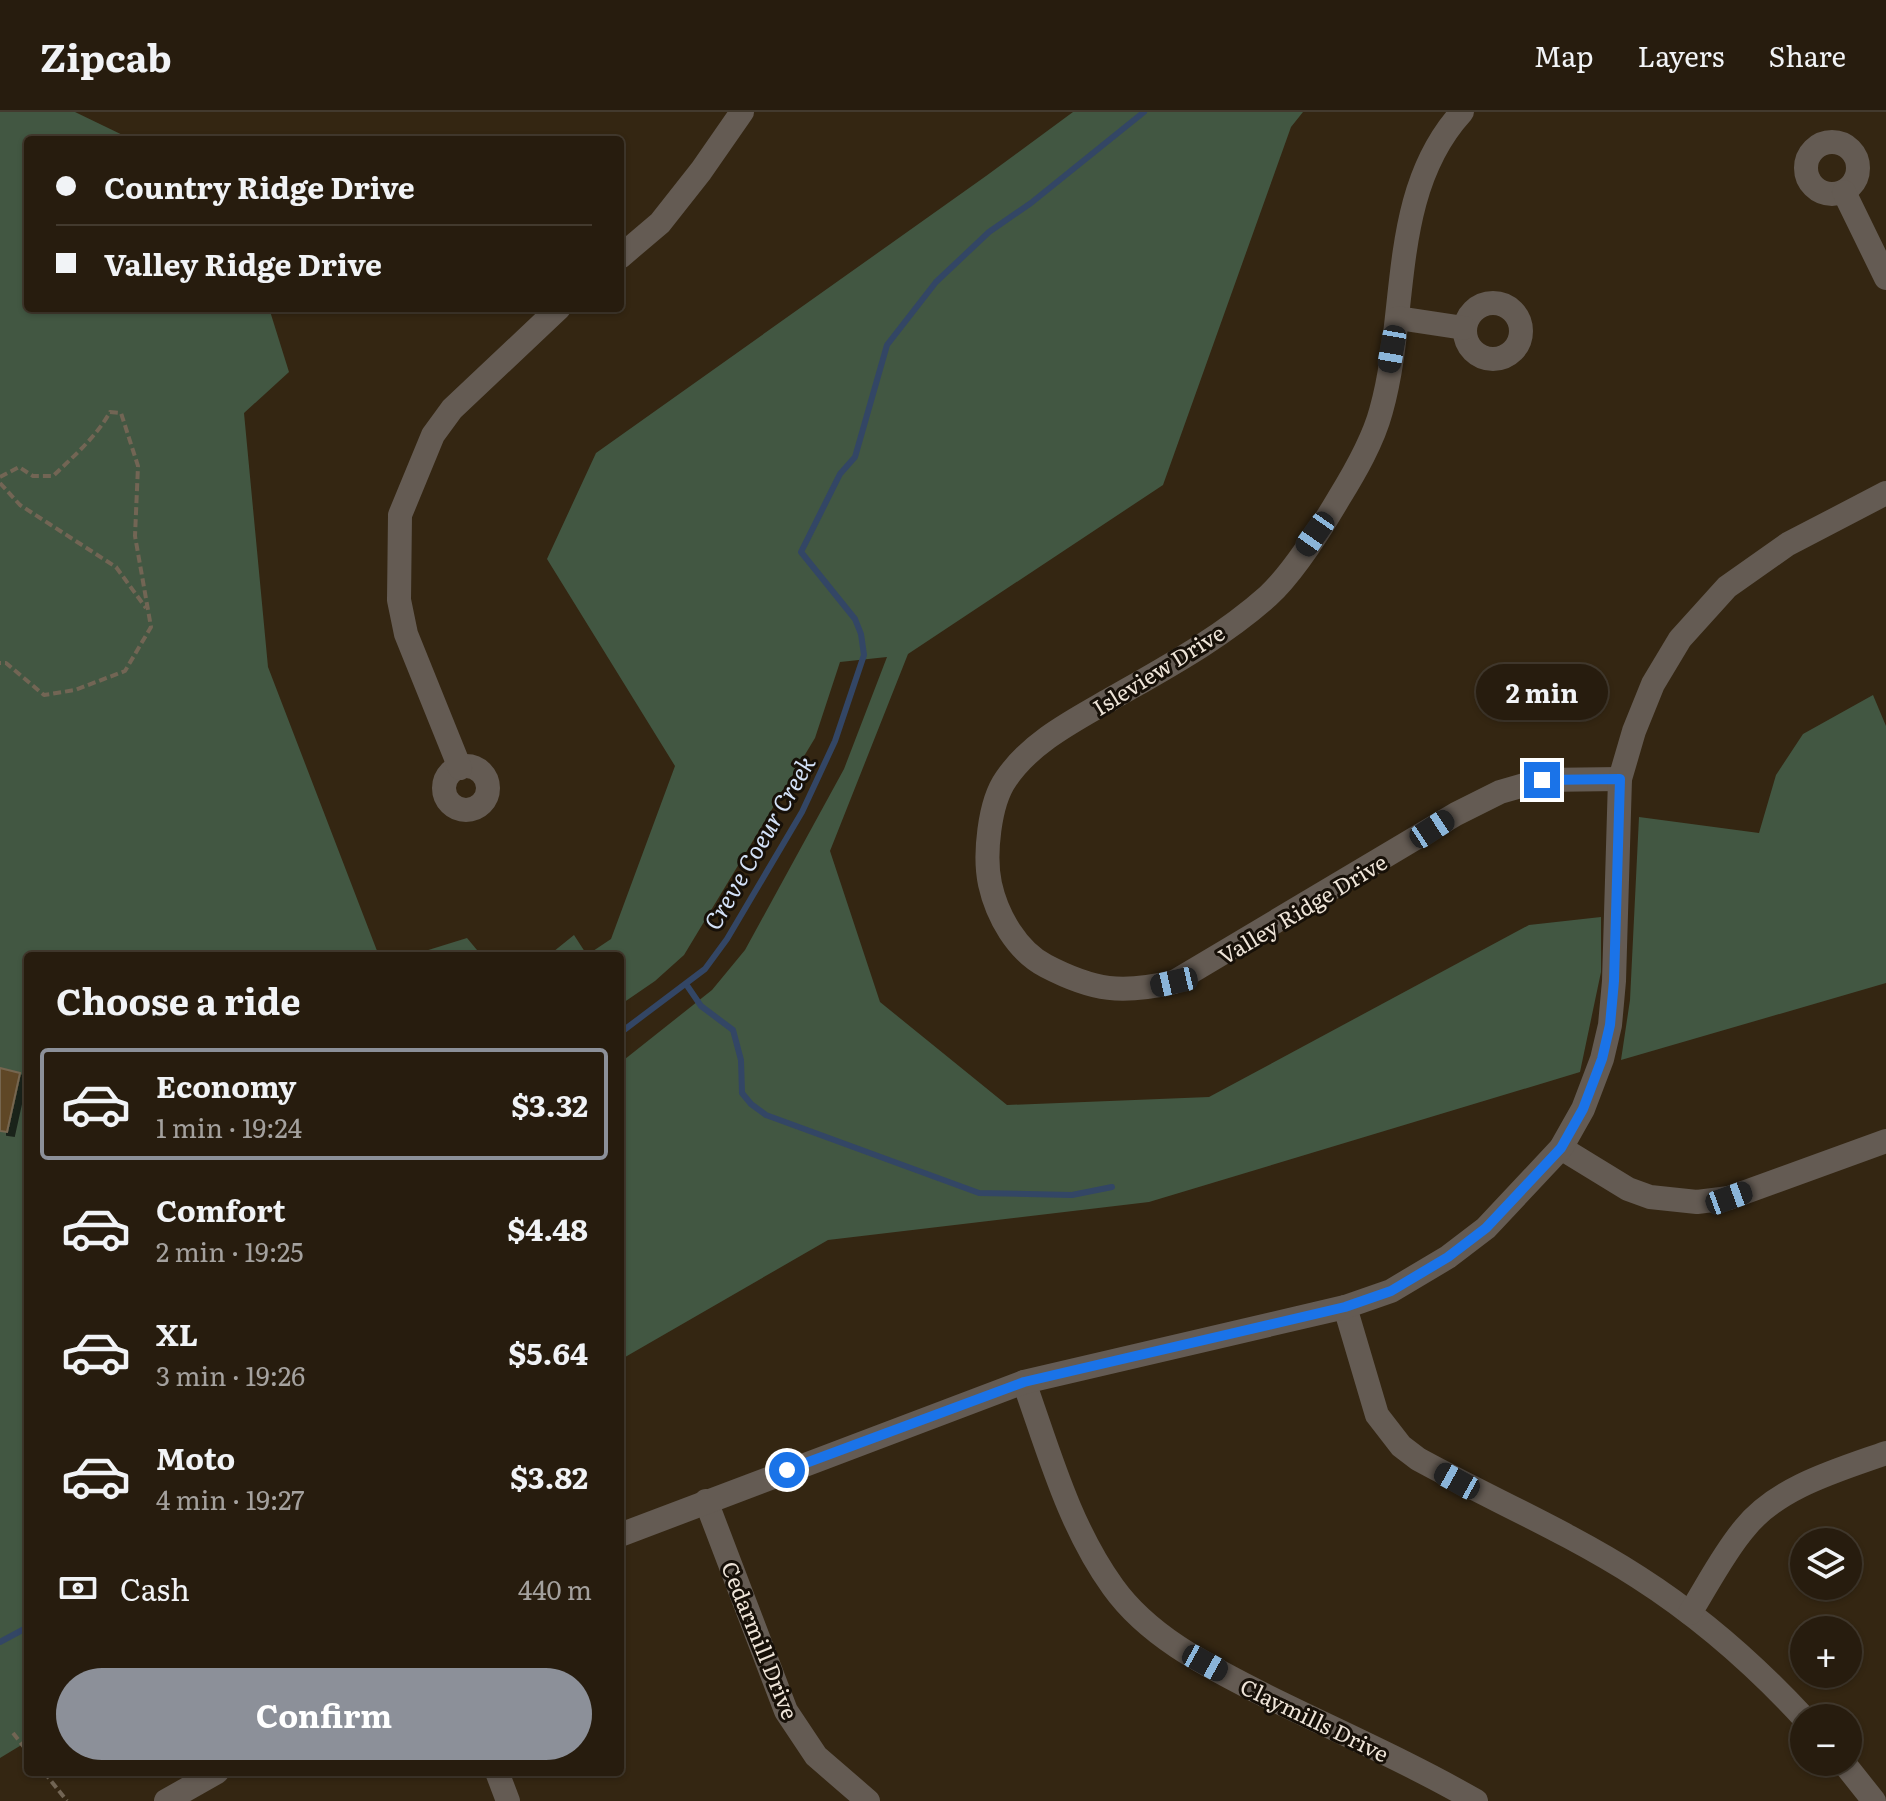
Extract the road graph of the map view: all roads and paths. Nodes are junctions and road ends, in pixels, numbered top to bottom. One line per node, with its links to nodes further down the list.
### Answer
1 (742, 112): 4 (street)
2 (1462, 112): 7 (street, Isleview Drive)
3 (1844, 192): 5 (street)
4 (624, 253)
5 (1886, 278)
6 (555, 312): 13 (street)
7 (1398, 318): 8 (street); 15 (street, Isleview Drive)
8 (1464, 328)
9 (0, 480): 11 (path); 11 (path)
10 (1886, 493): 14 (street)
11 (147, 610): 12 (path)
12 (0, 663)
13 (460, 768)
14 (1620, 779): 15 (street, Valley Ridge Drive); 17 (street)
15 (1000, 915)
16 (1886, 1141): 17 (street)
17 (1561, 1148): 18 (street)
18 (1345, 1307): 19 (street); 23 (street)
19 (1024, 1382): 21 (street); 36 (street, Claymills Drive)
20 (1886, 1453): 23 (street)
21 (706, 1501): 22 (street); 35 (street, Cedarmill Drive)
22 (624, 1533)
23 (1690, 1613): 24 (street)
24 (1791, 1704)
25 (13, 1733): 26 (path)
26 (24, 1747)
27 (47, 1776): 32 (path)
28 (213, 1776): 31 (street)
29 (499, 1776): 34 (street)
30 (1854, 1776): 37 (street)
31 (194, 1793): 33 (street)
32 (67, 1801)
33 (166, 1801)
34 (508, 1801)
35 (868, 1801)
36 (1476, 1801)
37 (1874, 1801)

